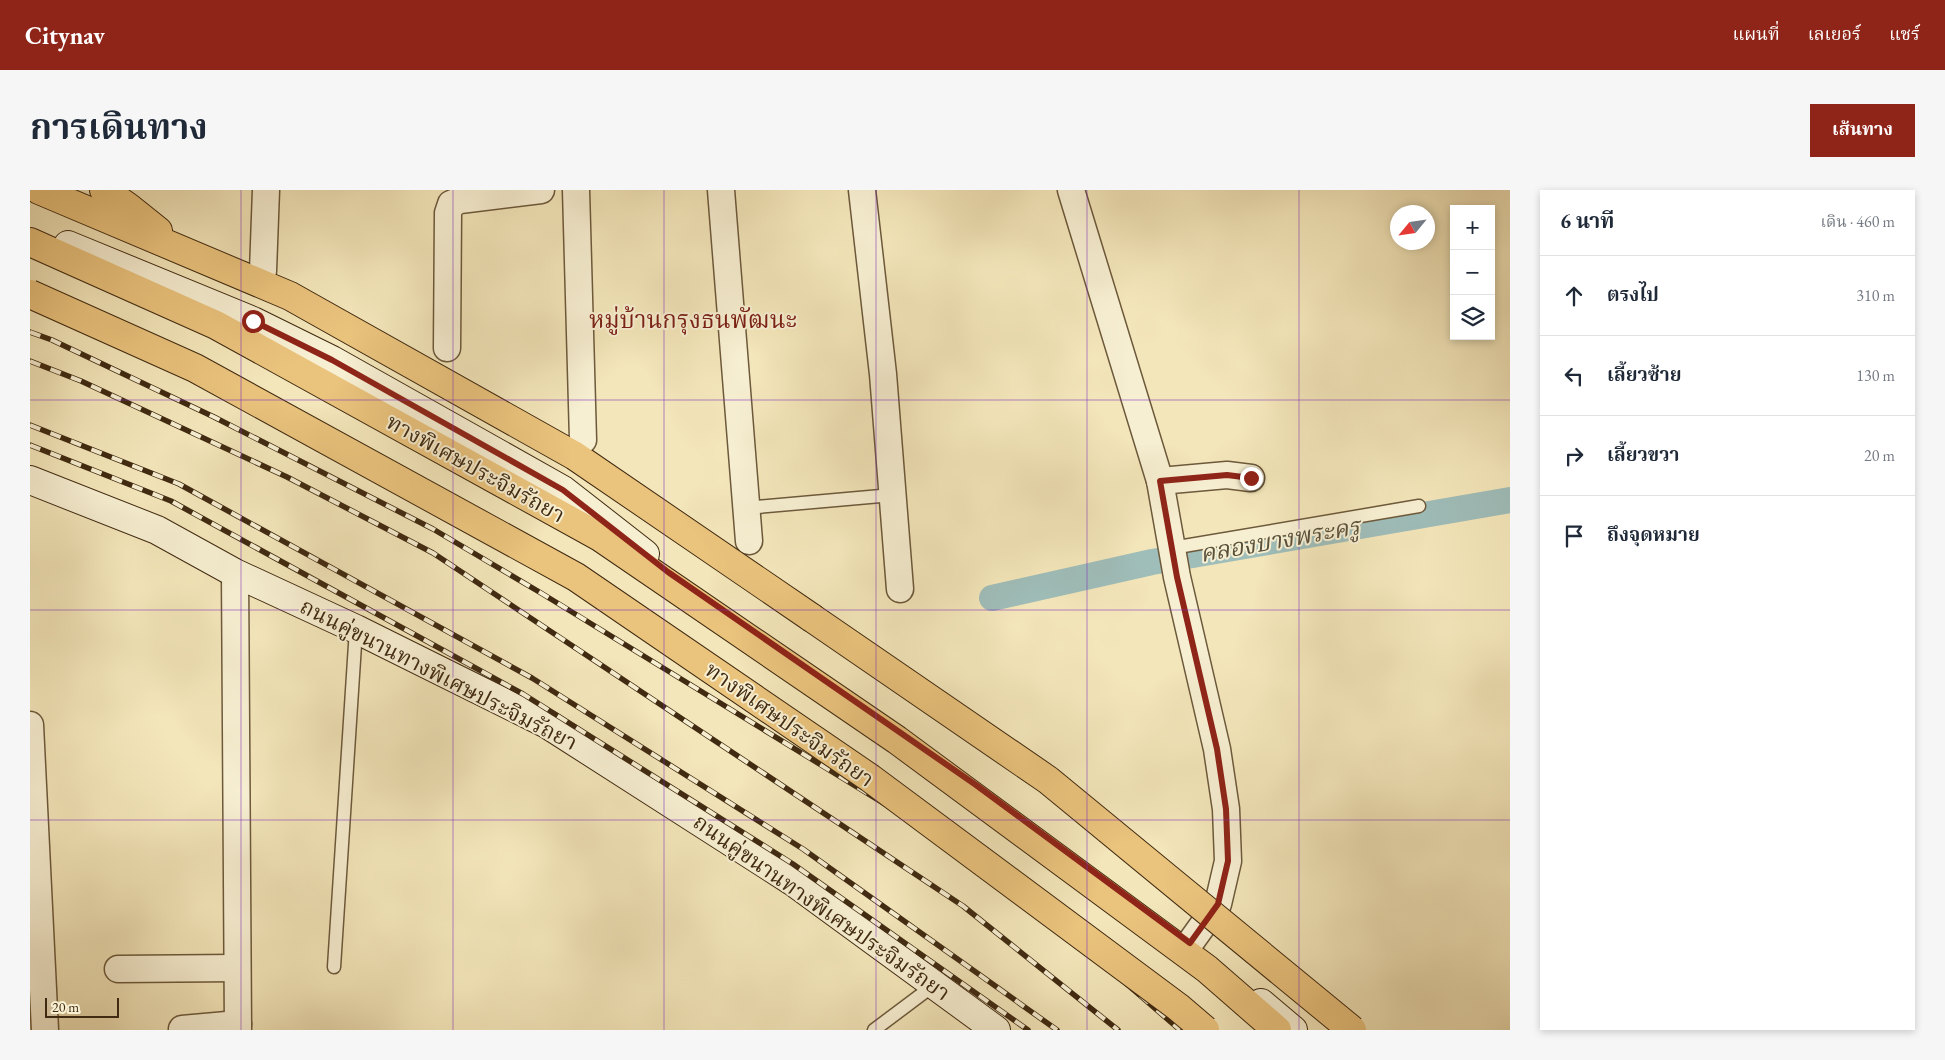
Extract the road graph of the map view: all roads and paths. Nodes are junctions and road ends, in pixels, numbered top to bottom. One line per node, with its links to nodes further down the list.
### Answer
1 (39, 190): 11 (highway)
2 (104, 190): 11 (highway)
3 (266, 190): 12 (street)
4 (541, 190): 14 (street)
5 (576, 190): 15 (street)
6 (722, 190): 21 (street)
7 (862, 190): 19 (street)
8 (1071, 190): 18 (street)
9 (30, 229): 29 (main road)
10 (30, 242): 40 (highway, ทางพิเศษประจิมรัถยา)
11 (181, 250): 42 (highway, bridge)
12 (263, 271)
13 (30, 294): 39 (highway, ทางพิเศษประจิมรัถยา, bridge)
14 (447, 348)
15 (583, 440)
16 (1251, 478): 18 (street)
17 (30, 480): 24 (main road, ถนนคู่ขนานทางพิเศษประจิมรัถยา)
18 (1160, 481): 23 (street)
19 (892, 495): 21 (lane); 25 (street)
20 (1419, 506): 23 (lane)
21 (746, 508): 22 (street)
22 (749, 541)
23 (1172, 548): 29 (street)
24 (235, 573): 26 (main road, ถนนคู่ขนานทางพิเศษประจิมรัถยา); 31 (street)
25 (900, 589)
26 (356, 629): 30 (lane); 33 (main road, ถนนคู่ขนานทางพิเศษประจิมรัถยา)
27 (30, 725): 28 (street)
28 (33, 869): 35 (street)
29 (1190, 943): 41 (main road)
30 (334, 967)
31 (237, 968): 32 (street); 34 (street)
32 (118, 969)
33 (934, 985): 37 (lane); 38 (main road, ถนนคู่ขนานทางพิเศษประจิมรัถยา)
34 (238, 1027): 36 (street)
35 (45, 1030)
36 (182, 1030)
37 (874, 1030)
38 (996, 1030)
39 (1205, 1030)
40 (1277, 1030)
41 (1293, 1030)
42 (1352, 1030)

